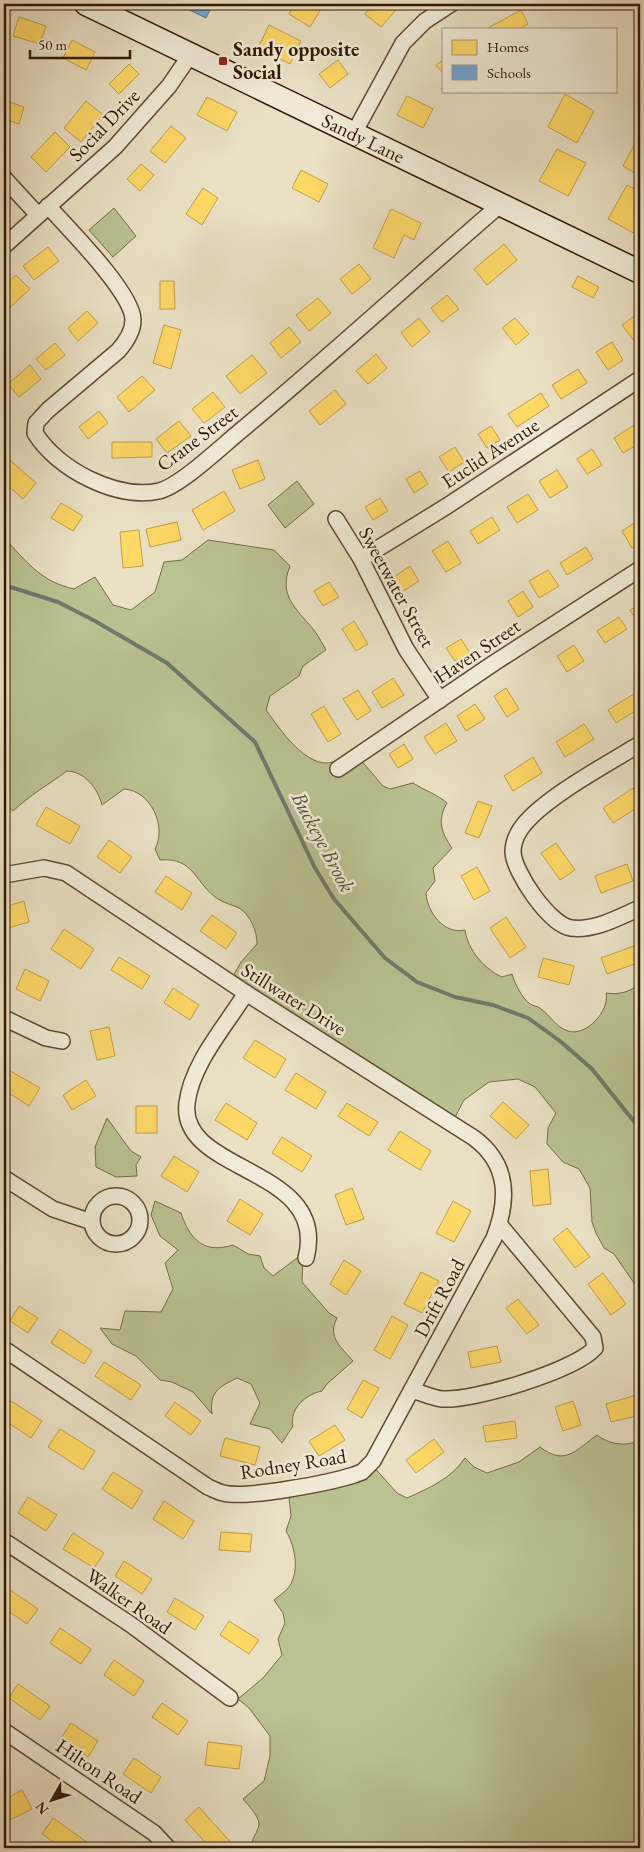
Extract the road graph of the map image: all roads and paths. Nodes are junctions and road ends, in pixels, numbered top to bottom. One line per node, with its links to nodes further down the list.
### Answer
1 (86, 4): 3 (main road, Sandy Lane)
2 (451, 4): 4 (street)
3 (191, 54): 4 (main road, Sandy Lane); 7 (street, Social Drive)
4 (354, 133): 6 (main road, Sandy Lane)
5 (4, 178): 7 (street)
6 (501, 204): 7 (street, Crane Street); 9 (main road, Sandy Lane)
7 (43, 210): 8 (street, Social Drive)
8 (4, 246)
9 (640, 272)
10 (640, 379): 12 (street, Euclid Avenue)
11 (336, 519): 12 (street, Sweetwater Street)
12 (361, 559): 14 (street, Sweetwater Street)
13 (640, 569): 14 (street, Haven Street)
14 (440, 700): 16 (street, Haven Street)
15 (640, 744): 18 (street)
16 (338, 769)
17 (4, 875): 19 (street, Stillwater Drive)
18 (640, 908)
19 (246, 994): 24 (street, Stillwater Drive); 25 (street)
20 (4, 1018): 21 (street)
21 (62, 1041)
22 (4, 1178): 23 (street)
23 (92, 1222)
24 (499, 1224): 27 (street, Drift Road); 27 (street)
25 (306, 1258)
26 (4, 1349): 27 (street, Rodney Road)
27 (412, 1390)
28 (4, 1540): 29 (street, Walker Road)
29 (230, 1698)
30 (5, 1733): 31 (street, Hilton Road)
31 (168, 1848)

